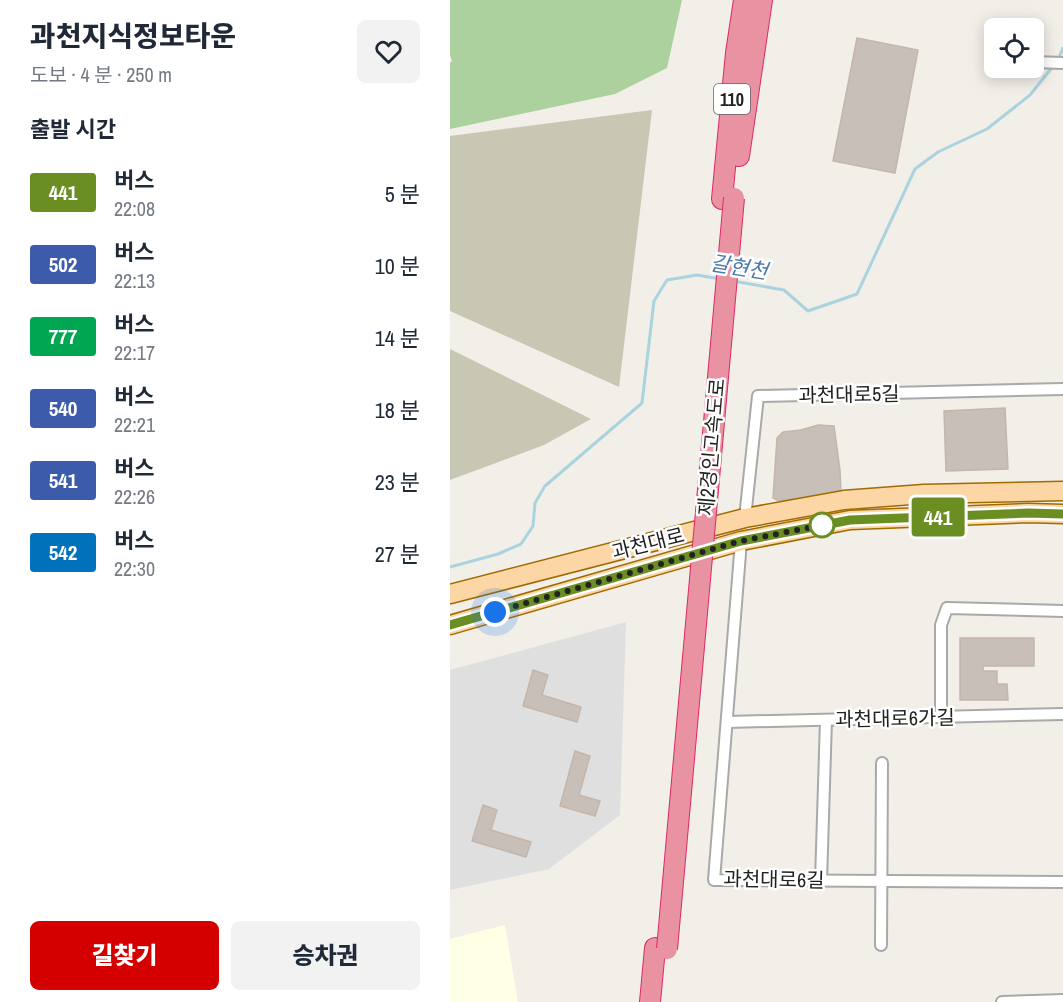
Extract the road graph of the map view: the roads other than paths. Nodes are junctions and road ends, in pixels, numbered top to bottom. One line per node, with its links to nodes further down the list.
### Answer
1 (744, 0): 5 (highway, 제2경인고속도로 / 110)
2 (762, 0): 5 (highway, 제2경인고속도로 / 110)
3 (1044, 62): 4 (street)
4 (1063, 63)
5 (728, 198): 23 (highway, 제2경인고속도로 / 110)
6 (1063, 389): 9 (street, 과천대로5길)
7 (1063, 491): 9 (main road, 과천대로)
8 (1063, 514): 10 (main road, 과천대로)
9 (745, 518): 11 (main road, 과천대로)
10 (741, 541): 13 (main road, 과천대로); 17 (street, 과천대로6길)
11 (450, 594)
12 (1063, 611): 15 (street)
13 (450, 625)
14 (1063, 714): 15 (street, 과천대로6가길)
15 (941, 717): 16 (street, 과천대로6가길)
16 (826, 720): 17 (street, 과천대로6가길); 19 (street)
17 (727, 722): 19 (street, 과천대로6길)
18 (882, 763): 20 (street)
19 (821, 881): 20 (street, 과천대로6길)
20 (881, 881): 21 (street, 과천대로6길); 22 (street)
21 (1063, 882)
22 (881, 945)
23 (661, 949): 25 (highway, 제2경인고속도로 / 110); 26 (highway, 제2경인고속도로 / 110)
24 (1063, 1000): 27 (street)
25 (650, 1002)
26 (663, 1002)
27 (1002, 1002)

